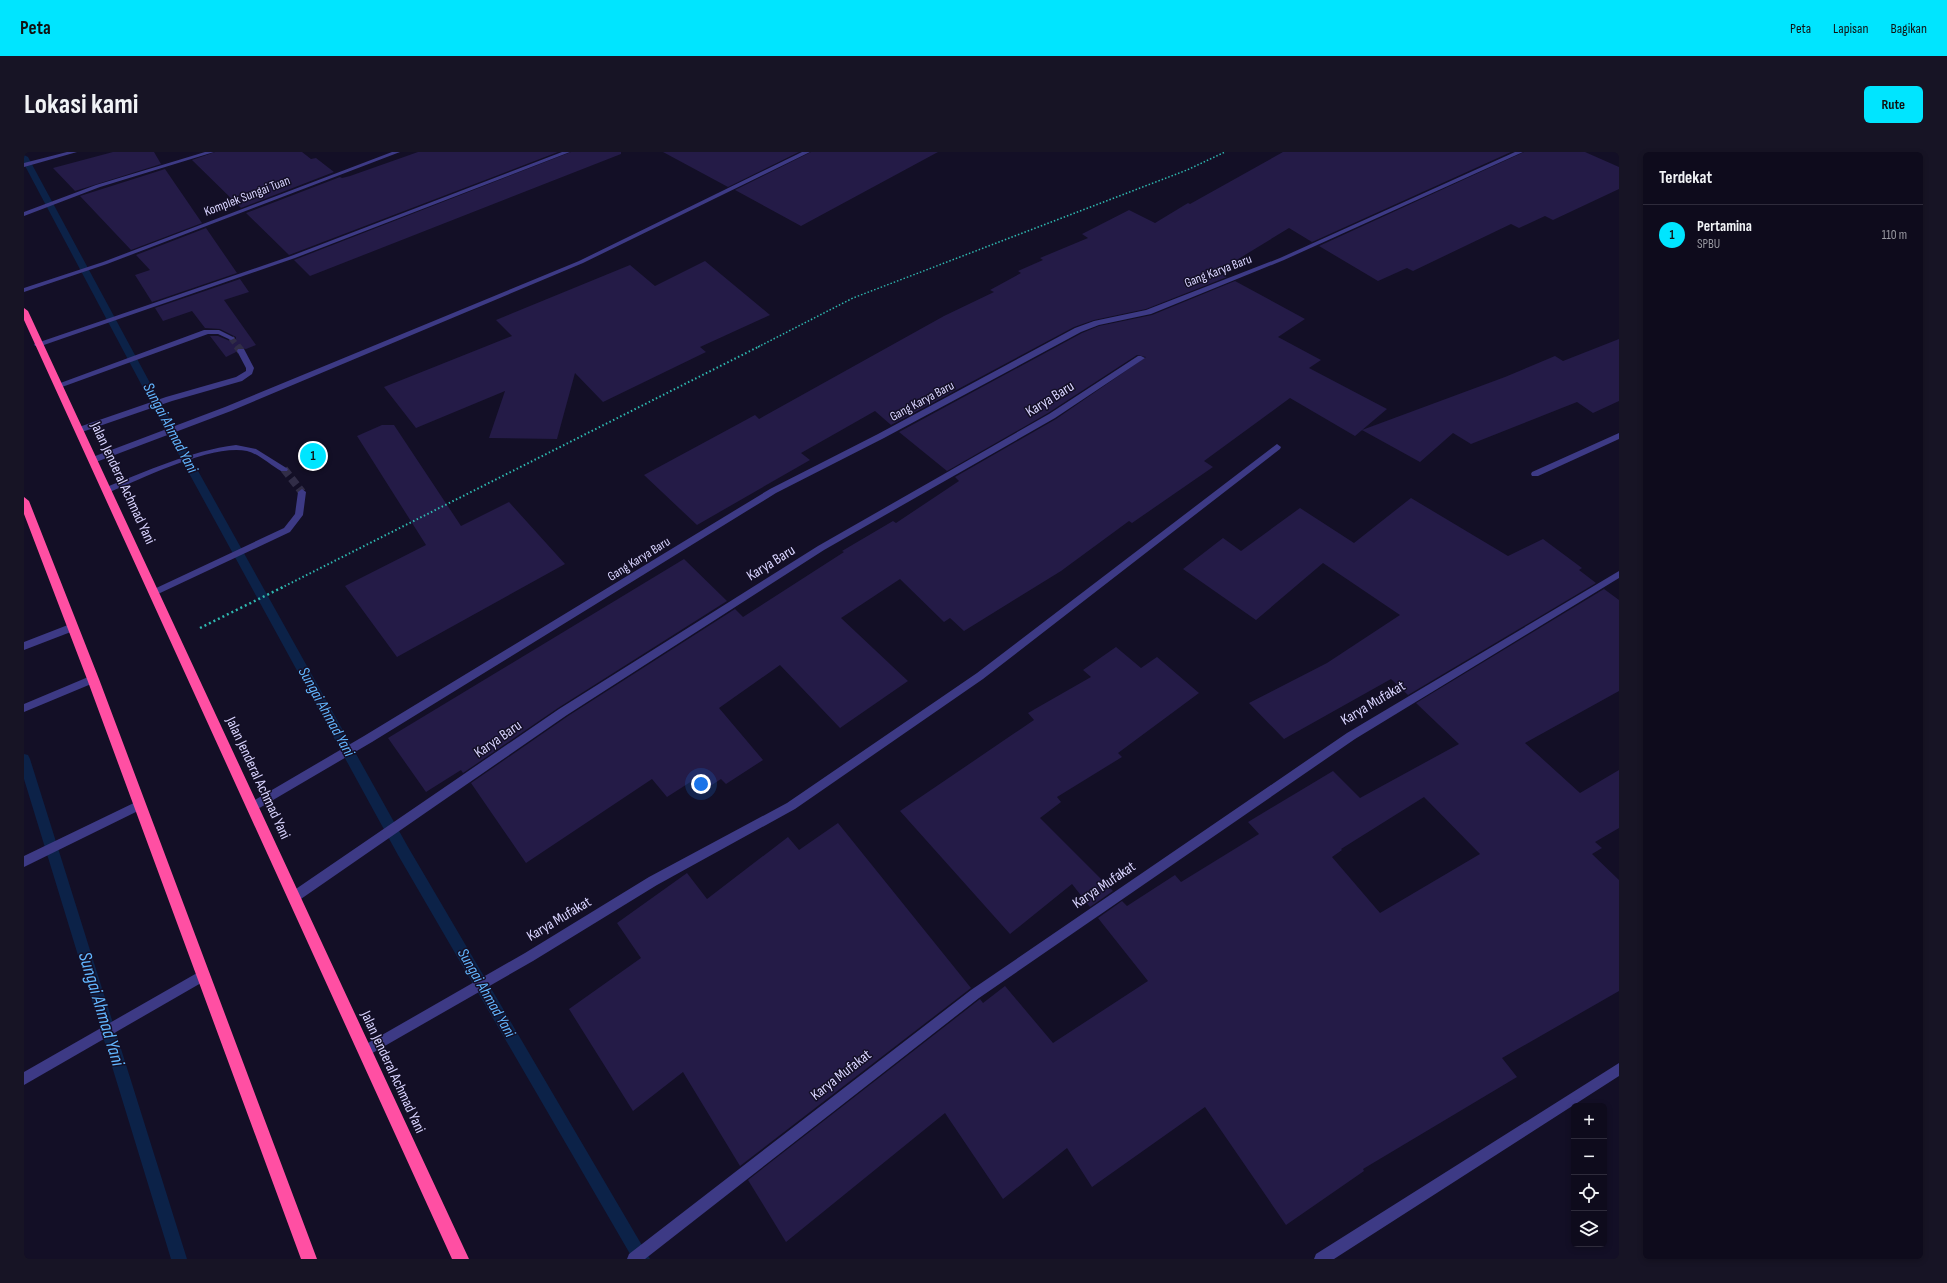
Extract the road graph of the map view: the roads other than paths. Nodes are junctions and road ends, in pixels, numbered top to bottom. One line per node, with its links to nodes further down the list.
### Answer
1 (74, 152): 7 (street)
2 (211, 152): 8 (street)
3 (397, 152): 9 (street, Komplek Sungai Tuan)
4 (567, 152): 12 (street)
5 (807, 152): 19 (street)
6 (1520, 152): 32 (street, Gang Karya Baru)
7 (24, 165)
8 (24, 214)
9 (24, 290)
10 (24, 311): 12 (highway, Jalan Jenderal Achmad Yani)
11 (232, 338): 15 (street)
12 (38, 344): 15 (highway, Jalan Jenderal Achmad Yani)
13 (241, 350): 16 (street)
14 (1141, 358): 34 (street, Karya Baru)
15 (59, 385): 16 (highway, Jalan Jenderal Achmad Yani)
16 (79, 430): 19 (highway, Jalan Jenderal Achmad Yani)
17 (1619, 436): 21 (street)
18 (1277, 447): 36 (street, Karya Mufakat)
19 (93, 460): 22 (highway, Jalan Jenderal Achmad Yani)
20 (284, 469): 22 (street)
21 (1535, 474)
22 (107, 490): 26 (highway, Jalan Jenderal Achmad Yani)
23 (302, 492): 26 (street)
24 (24, 501): 27 (highway)
25 (1619, 574): 41 (street, Karya Mufakat)
26 (155, 592): 32 (highway, Jalan Jenderal Achmad Yani)
27 (73, 627): 28 (street); 29 (highway)
28 (25, 645)
29 (93, 679): 30 (street); 31 (highway)
30 (24, 708)
31 (140, 804): 33 (street); 35 (highway)
32 (252, 807): 34 (highway, Jalan Jenderal Achmad Yani)
33 (24, 862)
34 (294, 897): 36 (highway, Jalan Jenderal Achmad Yani)
35 (204, 975): 38 (street); 39 (highway)
36 (365, 1051): 40 (highway, Jalan Jenderal Achmad Yani)
37 (1619, 1069): 42 (street)
38 (25, 1079)
39 (309, 1259)
40 (461, 1259)
41 (634, 1259)
42 (1321, 1259)

